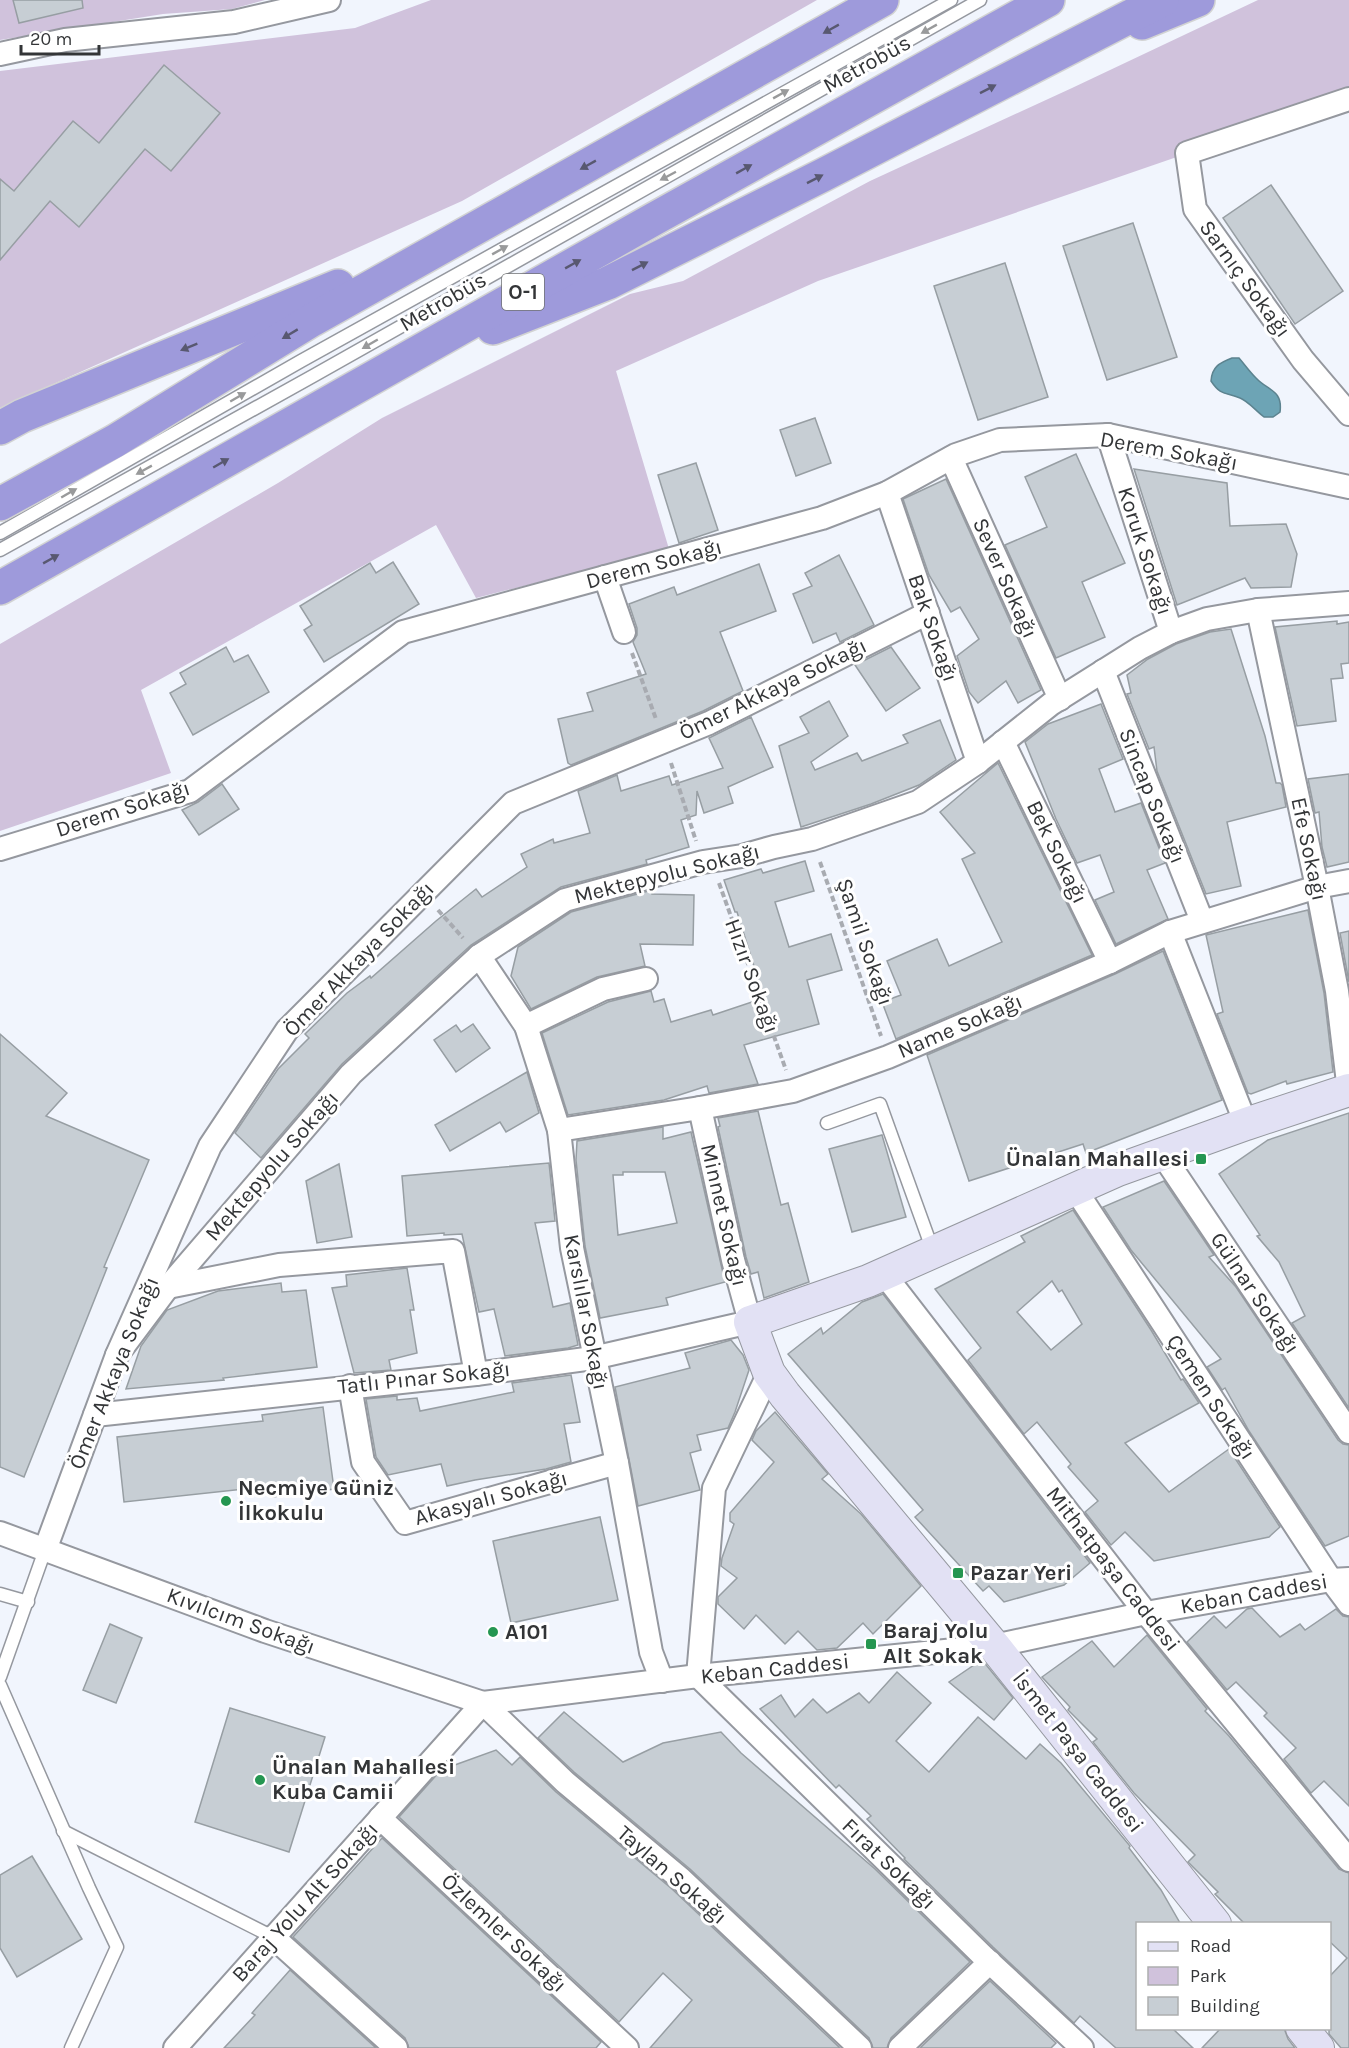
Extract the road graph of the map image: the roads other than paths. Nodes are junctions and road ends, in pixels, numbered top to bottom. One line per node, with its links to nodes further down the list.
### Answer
1 (329, 0): 8 (street)
2 (882, 0): 11 (highway, one-way to 11)
3 (951, 0): 20 (lane, Metrobüs, one-way to 3)
4 (980, 0): 21 (lane, Metrobüs, one-way to 21)
5 (1048, 0): 12 (highway, O-1, one-way to 5)
6 (1162, 0): 9 (highway)
7 (1198, 0): 9 (highway)
8 (0, 54)
9 (1018, 74): 12 (highway, one-way to 9)
10 (1349, 99): 13 (street, Sarnıç Sokağı)
11 (476, 229): 14 (highway, one-way to 14); 19 (highway, one-way to 19)
12 (373, 377): 23 (highway, O-1, one-way to 12)
13 (1349, 414)
14 (0, 428)
15 (1108, 435): 16 (street, Derem Sokağı); 17 (street, Derem Sokağı); 28 (street, Koruk Sokağı)
16 (951, 458): 18 (street, Derem Sokağı); 30 (street, Sever Sokağı)
17 (1349, 487)
18 (887, 493): 22 (street, Derem Sokağı); 26 (street, Bak Sokağı)
19 (0, 504)
20 (0, 533)
21 (0, 550)
22 (605, 577): 27 (street); 33 (street, Derem Sokağı)
23 (0, 588)
24 (1349, 603): 25 (street, Mektepyolu Sokağı)
25 (1258, 610): 28 (street, Mektepyolu Sokağı); 35 (street, Efe Sokağı)
26 (928, 613): 32 (street, Bak Sokağı); 53 (street, Ömer Akkaya Sokağı)
27 (624, 632)
28 (1171, 633): 29 (street, Mektepyolu Sokağı)
29 (1103, 671): 30 (street, Mektepyolu Sokağı); 36 (street, Sincap Sokağı)
30 (1060, 699): 31 (street, Mektepyolu Sokağı)
31 (1003, 742): 32 (street, Mektepyolu Sokağı); 39 (street, Bek Sokağı)
32 (978, 762): 38 (street, Mektepyolu Sokağı)
33 (0, 849)
34 (1349, 881): 35 (street, Name Sokağı)
35 (1317, 887): 36 (street, Name Sokağı); 42 (street, Efe Sokağı)
36 (1202, 921): 37 (street, Name Sokağı)
37 (1170, 932): 39 (street, Name Sokağı); 45 (street)
38 (479, 956): 41 (street, Karslılar Sokağı); 51 (street, Mektepyolu Sokağı)
39 (1110, 962): 43 (street, Name Sokağı)
40 (646, 979): 41 (street)
41 (526, 1026): 46 (street, Karslılar Sokağı)
42 (1349, 1090): 45 (street)
43 (700, 1108): 46 (street, Name Sokağı); 52 (street, Minnet Sokağı)
44 (827, 1123): 49 (lane)
45 (1246, 1124): 47 (street)
46 (559, 1130): 54 (street, Karslılar Sokağı)
47 (1162, 1154): 48 (street); 59 (street, Gülnar Sokağı)
48 (1075, 1189): 49 (street); 63 (street, Çemen Sokağı)
49 (934, 1252): 50 (street)
50 (884, 1274): 52 (street); 67 (street, Mithatpaşa Caddesi)
51 (168, 1287): 53 (street, Mektepyolu Sokağı); 56 (street)
52 (750, 1322): 54 (street, Tatlı Pınar Sokağı); 55 (street, İsmet Paşa Caddesi)
53 (117, 1355): 58 (street, Ömer Akkaya Sokağı)
54 (594, 1358): 56 (street, Tatlı Pınar Sokağı); 60 (street, Karslılar Sokağı)
55 (769, 1373): 68 (street, İsmet Paşa Caddesi); 69 (street)
56 (476, 1374): 57 (street, Tatlı Pınar Sokağı)
57 (351, 1386): 58 (street, Tatlı Pınar Sokağı); 60 (street, Akasyalı Sokağı)
58 (95, 1415): 62 (street, Ömer Akkaya Sokağı)
59 (1349, 1432)
60 (617, 1464): 71 (street, Karslılar Sokağı)
61 (0, 1533): 62 (street, Kıvılcım Sokağı)
62 (45, 1550): 65 (lane); 73 (street, Kıvılcım Sokağı)
63 (1340, 1580): 66 (street, Çemen Sokağı); 67 (street, Keban Caddesi)
64 (0, 1594): 65 (lane)
65 (28, 1602): 70 (lane)
66 (1349, 1604)
67 (1146, 1613): 68 (street, Keban Caddesi); 76 (street, Mithatpaşa Caddesi)
68 (994, 1646): 69 (street, Keban Caddesi); 77 (street, İsmet Paşa Caddesi)
69 (698, 1676): 71 (street, Keban Caddesi); 79 (street, Fırat Sokağı)
70 (0, 1677)
71 (662, 1681): 73 (street)
72 (0, 1685): 75 (lane)
73 (483, 1703): 74 (street, Baraj Yolu Alt Sokağı); 85 (street, Taylan Sokağı)
74 (380, 1818): 78 (street, Baraj Yolu Alt Sokağı); 84 (street, Özlemler Sokağı)
75 (63, 1831): 78 (lane); 81 (lane)
76 (1349, 1860)
77 (1214, 1922)
78 (273, 1937): 82 (street, Baraj Yolu Alt Sokağı); 83 (street)
79 (990, 1962): 86 (street); 87 (street, Fırat Sokağı)
80 (1304, 2030): 88 (street)
81 (71, 2048)
82 (175, 2048)
83 (396, 2048)
84 (627, 2048)
85 (860, 2048)
86 (900, 2048)
87 (1082, 2048)
88 (1318, 2048)

